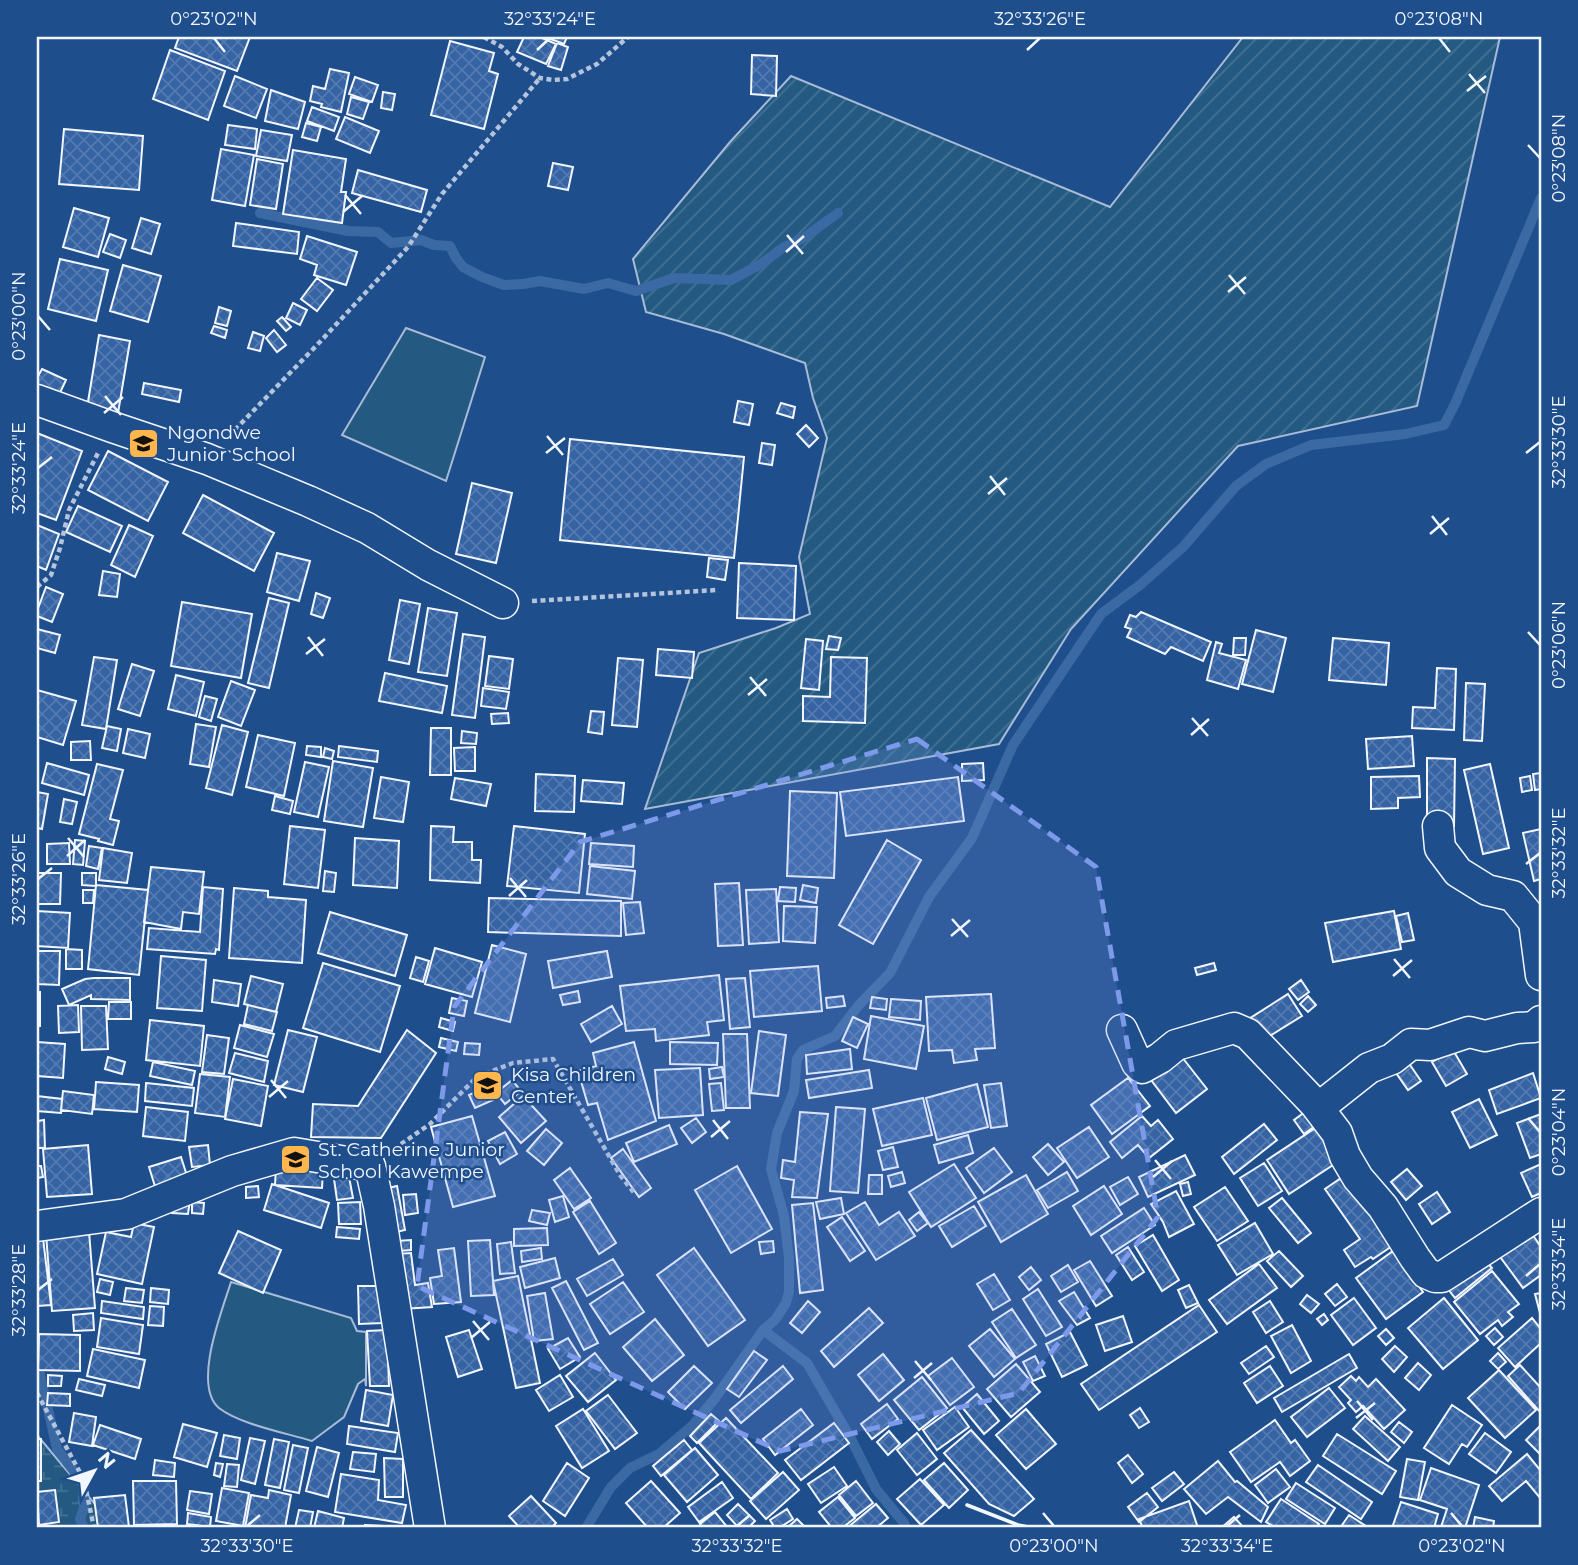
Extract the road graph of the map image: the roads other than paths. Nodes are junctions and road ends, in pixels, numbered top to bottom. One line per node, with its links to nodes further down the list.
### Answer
1 (37, 400): 2 (street)
2 (503, 603)
3 (1438, 827): 4 (street)
4 (1541, 975)
5 (1541, 1021): 7 (street)
6 (1122, 1030): 7 (street)
7 (1315, 1104): 8 (street)
8 (1541, 1213)
9 (37, 1226): 10 (street)
10 (430, 1528)

